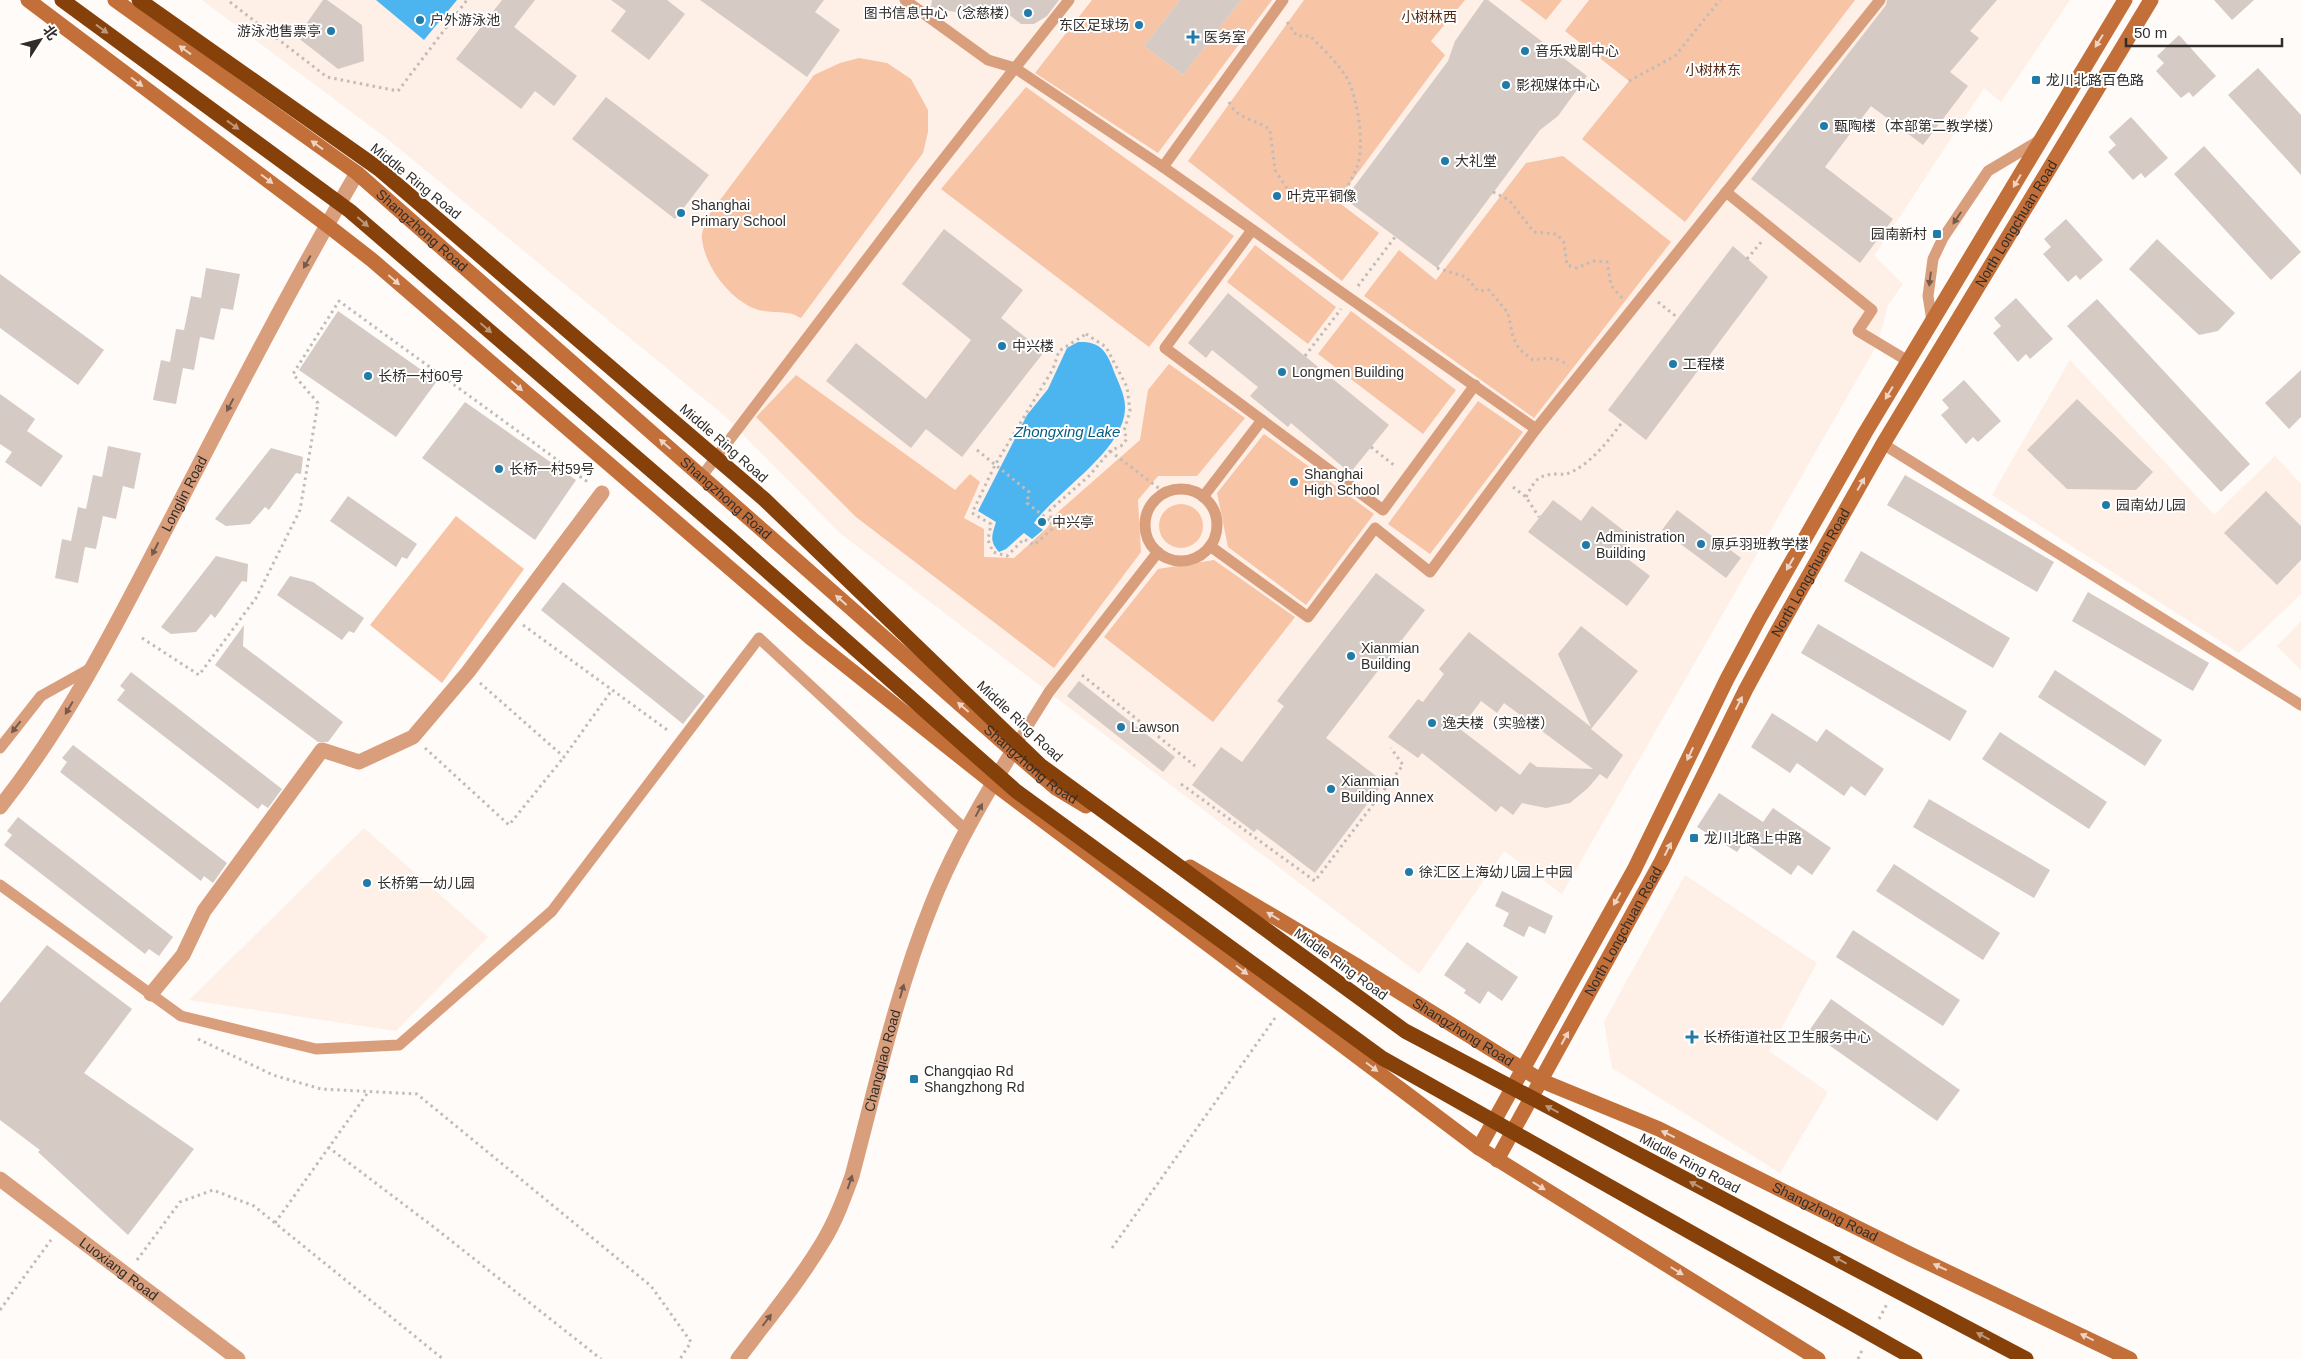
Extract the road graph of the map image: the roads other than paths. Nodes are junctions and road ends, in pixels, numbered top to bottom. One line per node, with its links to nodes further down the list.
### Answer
1 (28, 0): 18 (main road, one-way to 18)
2 (62, 0): 48 (highway, one-way to 48, bridge)
3 (114, 0): 12 (main road, Shangzhong Road)
4 (139, 0): 49 (highway, Middle Ring Road, one-way to 4, bridge)
5 (152, 0): 12 (lane)
6 (904, 0): 13 (lane)
7 (1069, 0): 13 (lane)
8 (1880, 0): 17 (lane)
9 (2125, 0): 14 (main road, North Longchuan Road, one-way to 14)
10 (2151, 0): 25 (main road, North Longchuan Road)
11 (1279, 5): 15 (lane)
12 (140, 18): 16 (main road, Shangzhong Road, one-way to 12)
13 (1015, 68): 15 (lane); 26 (lane)
14 (2042, 140): 20 (main road, North Longchuan Road, one-way to 20); 20 (lane, one-way to 20)
15 (1163, 167): 19 (lane)
16 (357, 173): 18 (street, Longlin Road); 26 (main road, Shangzhong Road, one-way to 16)
17 (1726, 192): 21 (lane); 24 (lane)
18 (327, 224): 31 (street, Longlin Road, one-way to 31); 35 (main road, one-way to 35)
19 (1252, 230): 22 (lane); 23 (lane)
20 (1932, 321): 21 (main road, North Longchuan Road)
21 (1908, 361): 40 (main road, North Longchuan Road, one-way to 40)
22 (1474, 385): 23 (lane); 24 (lane)
23 (1262, 420): 28 (lane)
24 (1536, 429): 29 (lane)
25 (1883, 444): 32 (lane); 41 (main road, North Longchuan Road, one-way to 25)
26 (702, 476): 34 (main road, Shangzhong Road, one-way to 26)
27 (602, 493): 39 (street)
28 (1203, 497): 29 (lane); 30 (lane)
29 (1210, 546): 30 (lane)
30 (1158, 552): 34 (lane)
31 (94, 666): 33 (lane, one-way to 33); 36 (street, Longlin Road, one-way to 36)
32 (2301, 705)
33 (0, 748)
34 (1013, 751): 35 (street, Changqiao Road); 40 (main road, Shangzhong Road, one-way to 34)
35 (993, 783): 37 (street, Changqiao Road, one-way to 35); 42 (main road, one-way to 42)
36 (0, 807)
37 (967, 831): 39 (lane); 46 (street, Changqiao Road, one-way to 37)
38 (0, 885): 39 (lane)
39 (151, 994)
40 (1523, 1070): 41 (main road, Shangzhong Road); 42 (main road, North Longchuan Road)
41 (1542, 1081): 43 (main road, North Longchuan Road); 50 (main road, Shangzhong Road, one-way to 41)
42 (1479, 1148): 43 (main road)
43 (1497, 1160): 47 (main road, one-way to 47)
44 (0, 1179): 45 (street, Luoxiang Road)
45 (238, 1359)
46 (738, 1359)
47 (1818, 1359)
48 (1915, 1359)
49 (2026, 1359)
50 (2130, 1359)

